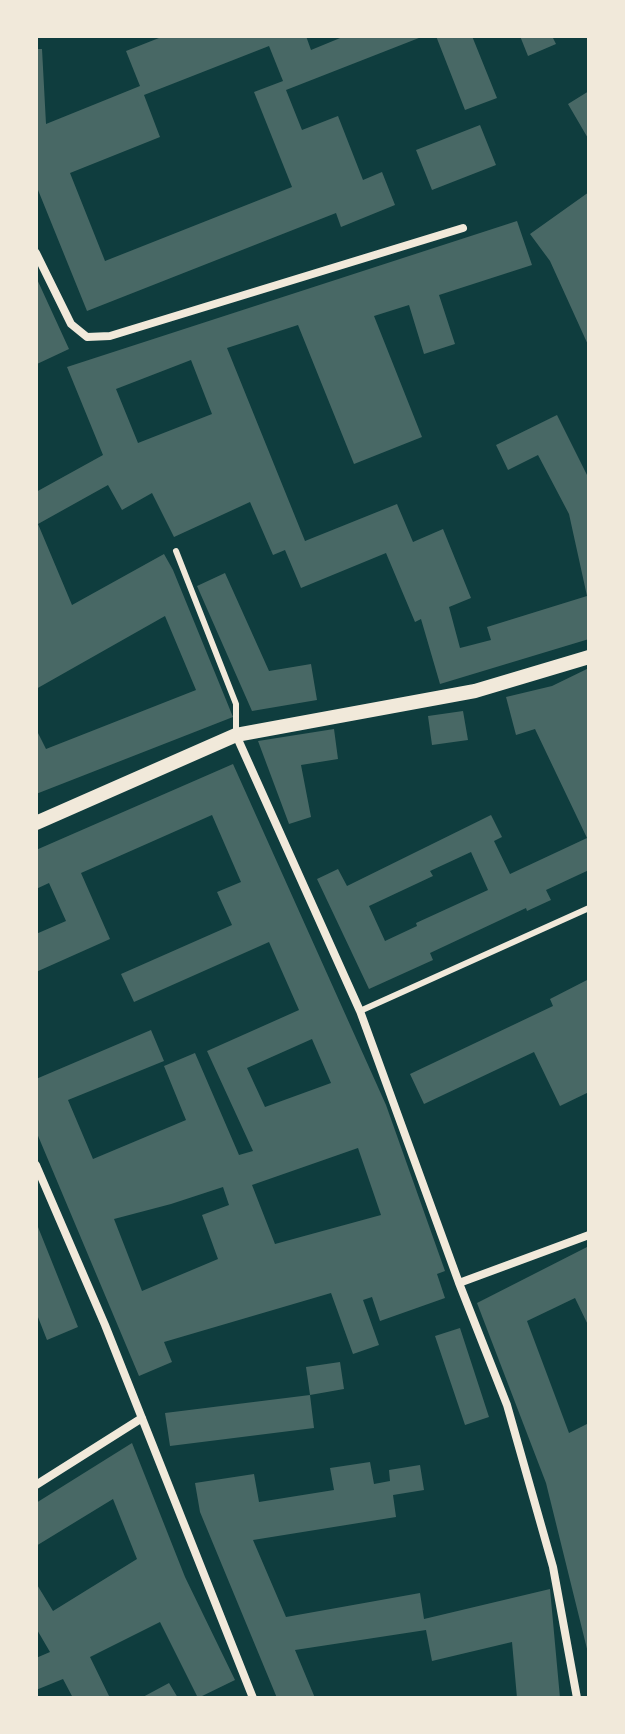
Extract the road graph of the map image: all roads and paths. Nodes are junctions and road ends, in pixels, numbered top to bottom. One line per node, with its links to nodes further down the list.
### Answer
1 (463, 228): 2 (street)
2 (36, 253)
3 (176, 551): 5 (lane)
4 (589, 657): 5 (street)
5 (236, 735): 6 (street); 8 (street)
6 (36, 823)
7 (589, 908): 8 (lane)
8 (360, 1011): 11 (street)
9 (36, 1165): 12 (street)
10 (589, 1235): 11 (street)
11 (459, 1283): 15 (street)
12 (142, 1418): 13 (street); 14 (street)
13 (36, 1485)
14 (253, 1698)
15 (577, 1698)

